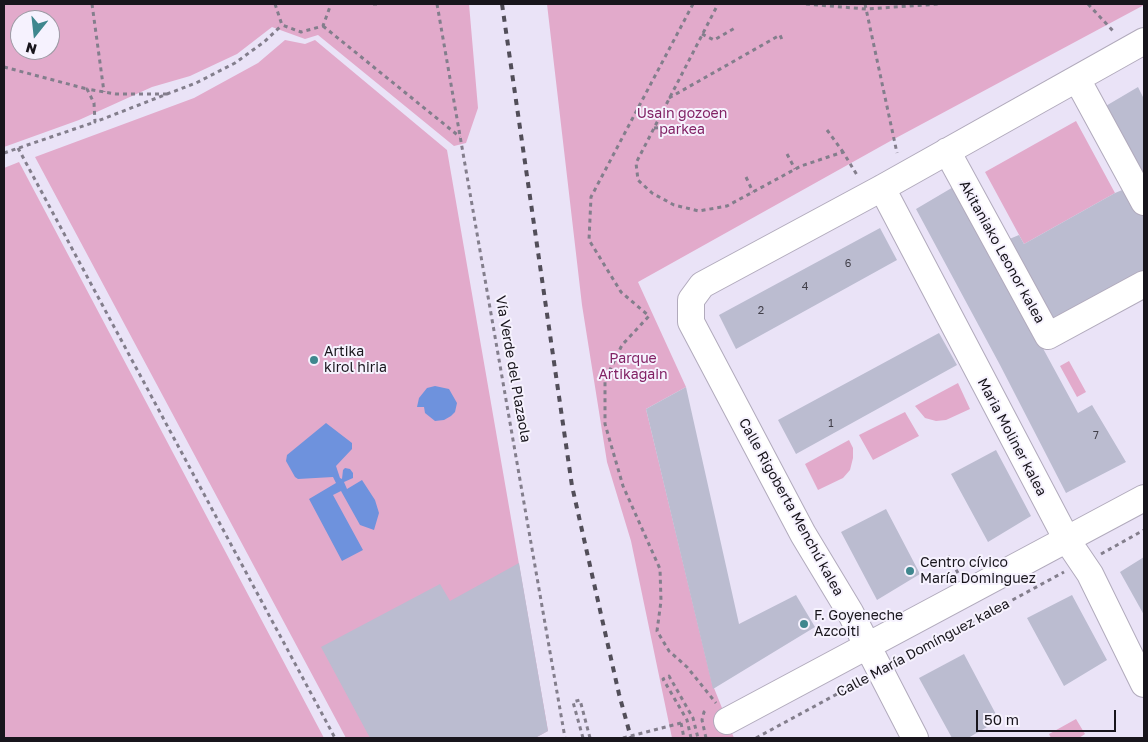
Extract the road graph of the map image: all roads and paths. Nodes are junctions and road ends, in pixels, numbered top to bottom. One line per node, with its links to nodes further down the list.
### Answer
1 (92, 4): 24 (path)
2 (275, 4): 14 (path)
3 (331, 4): 15 (path)
4 (374, 4): 5 (path)
5 (380, 4)
6 (437, 4): 31 (path, Vía Verde del Plazaola)
7 (693, 4): 52 (path)
8 (806, 4): 13 (path)
9 (865, 4): 13 (path)
10 (939, 4): 13 (path)
11 (1088, 4): 17 (path)
12 (716, 8): 18 (path)
13 (866, 9): 36 (path)
14 (282, 25): 15 (path); 25 (path)
15 (323, 26): 31 (path)
16 (735, 28): 18 (path)
17 (1114, 32)
18 (702, 34): 26 (path)
19 (783, 42): 26 (path)
20 (1144, 42): 22 (street)
21 (4, 67): 23 (path)
22 (1077, 79): 33 (street); 43 (street)
23 (86, 89): 24 (path); 27 (path)
24 (104, 92): 25 (path)
25 (167, 94): 27 (path)
26 (670, 98): 29 (path)
27 (95, 122): 32 (path)
28 (666, 127): 29 (path)
29 (654, 128): 42 (path)
30 (827, 130): 34 (path)
31 (461, 138): 54 (path, Vía Verde del Plazaola)
32 (18, 148): 35 (path); 53 (path)
33 (947, 151): 41 (street); 44 (street, Akitaniako Leonor kalea)
34 (843, 152): 38 (path); 39 (path)
35 (4, 153)
36 (897, 153)
37 (787, 154): 38 (path)
38 (796, 169): 42 (path)
39 (857, 175)
40 (746, 177): 42 (path)
41 (882, 188): 47 (street, Maria Moliner kalea); 49 (street, Calle Rigoberta Menchú kalea)
42 (753, 192)
43 (1144, 202)
44 (1144, 284)
45 (1144, 498): 47 (street, Calle María Domínguez kalea)
46 (1144, 530): 48 (path, Calle María Domínguez kalea)
47 (1067, 540): 48 (street, Maria Moliner kalea); 49 (street, Calle María Domínguez kalea)
48 (1083, 563): 50 (path, Calle María Domínguez kalea); 51 (street, Maria Moliner kalea)
49 (868, 645): 50 (street, Calle Rigoberta Menchú kalea); 52 (street, Calle María Domínguez kalea)
50 (881, 670): 61 (path, Calle María Domínguez kalea); 62 (street, Calle Rigoberta Menchú kalea)
51 (1144, 684)
52 (721, 712)
53 (335, 738)
54 (565, 738)
55 (583, 738): 56 (path)
56 (590, 738)
57 (623, 738): 58 (path, bridge)
58 (684, 738)
59 (691, 738): 60 (path)
60 (698, 738)
61 (756, 738)
62 (915, 738)

